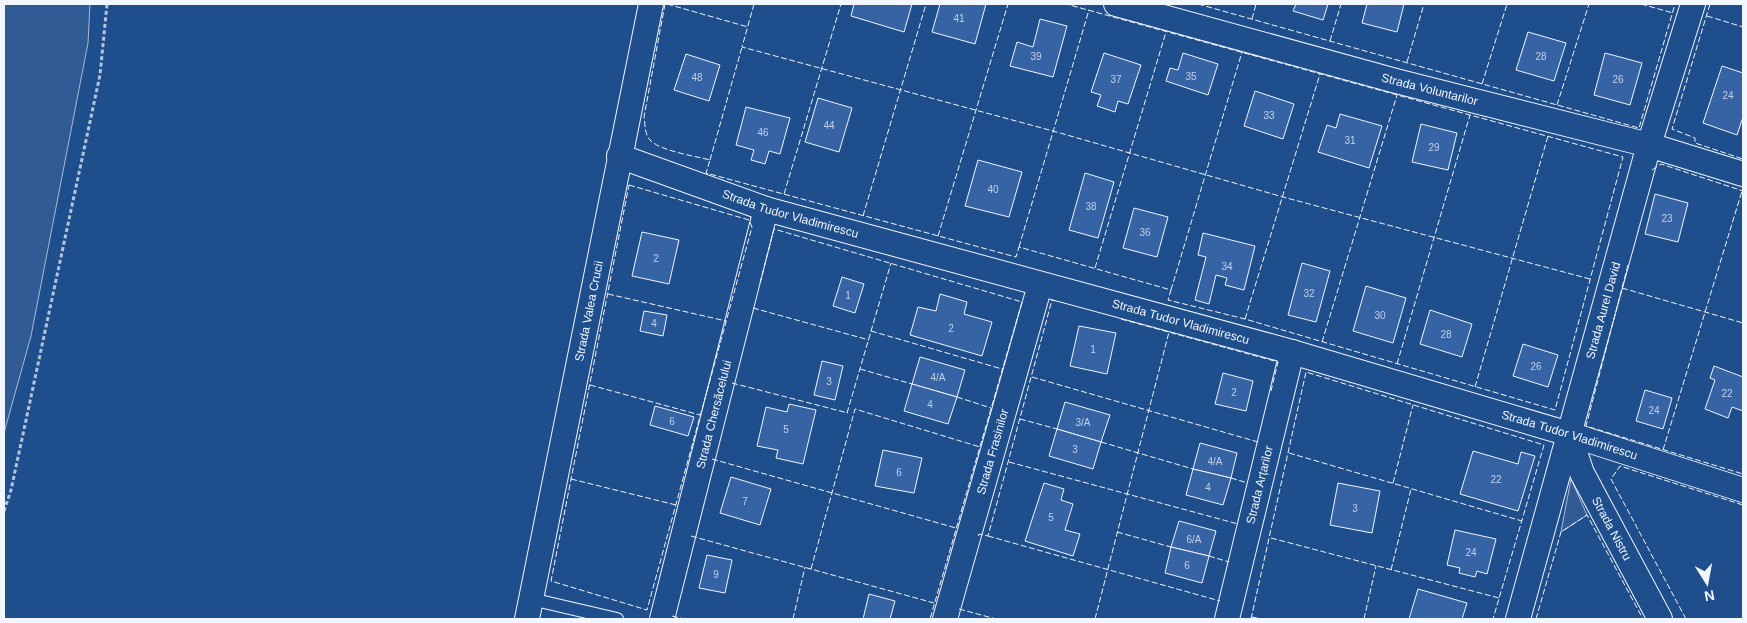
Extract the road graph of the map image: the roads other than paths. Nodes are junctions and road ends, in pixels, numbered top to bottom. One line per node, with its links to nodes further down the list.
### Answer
1 (651, 4): 5 (street, Strada Valea Crucii)
2 (1116, 4): 4 (street, Strada Voluntarilor)
3 (1693, 4): 4 (street, Strada Aurel David)
4 (1649, 145): 6 (street, Strada Voluntarilor); 10 (street, Strada Aurel David)
5 (619, 156): 7 (street, Strada Tudor Vladimirescu); 12 (street, Strada Valea Crucii)
6 (1743, 174)
7 (766, 209): 8 (street, Strada Tudor Vladimirescu); 14 (street, Strada Chersăcelului)
8 (1040, 285): 9 (street, Strada Tudor Vladimirescu); 15 (street, Strada Frasinilor)
9 (1292, 352): 10 (street, Strada Tudor Vladimirescu); 16 (street, Strada Arțarilor)
10 (1569, 434): 11 (street, Strada Tudor Vladimirescu); 17 (street, Strada Aurel David); 18 (street, Strada Nistru)
11 (1743, 490)
12 (529, 609): 13 (lane)
13 (617, 619)
14 (662, 619)
15 (945, 619)
16 (1226, 619)
17 (1518, 619)
18 (1660, 619)

